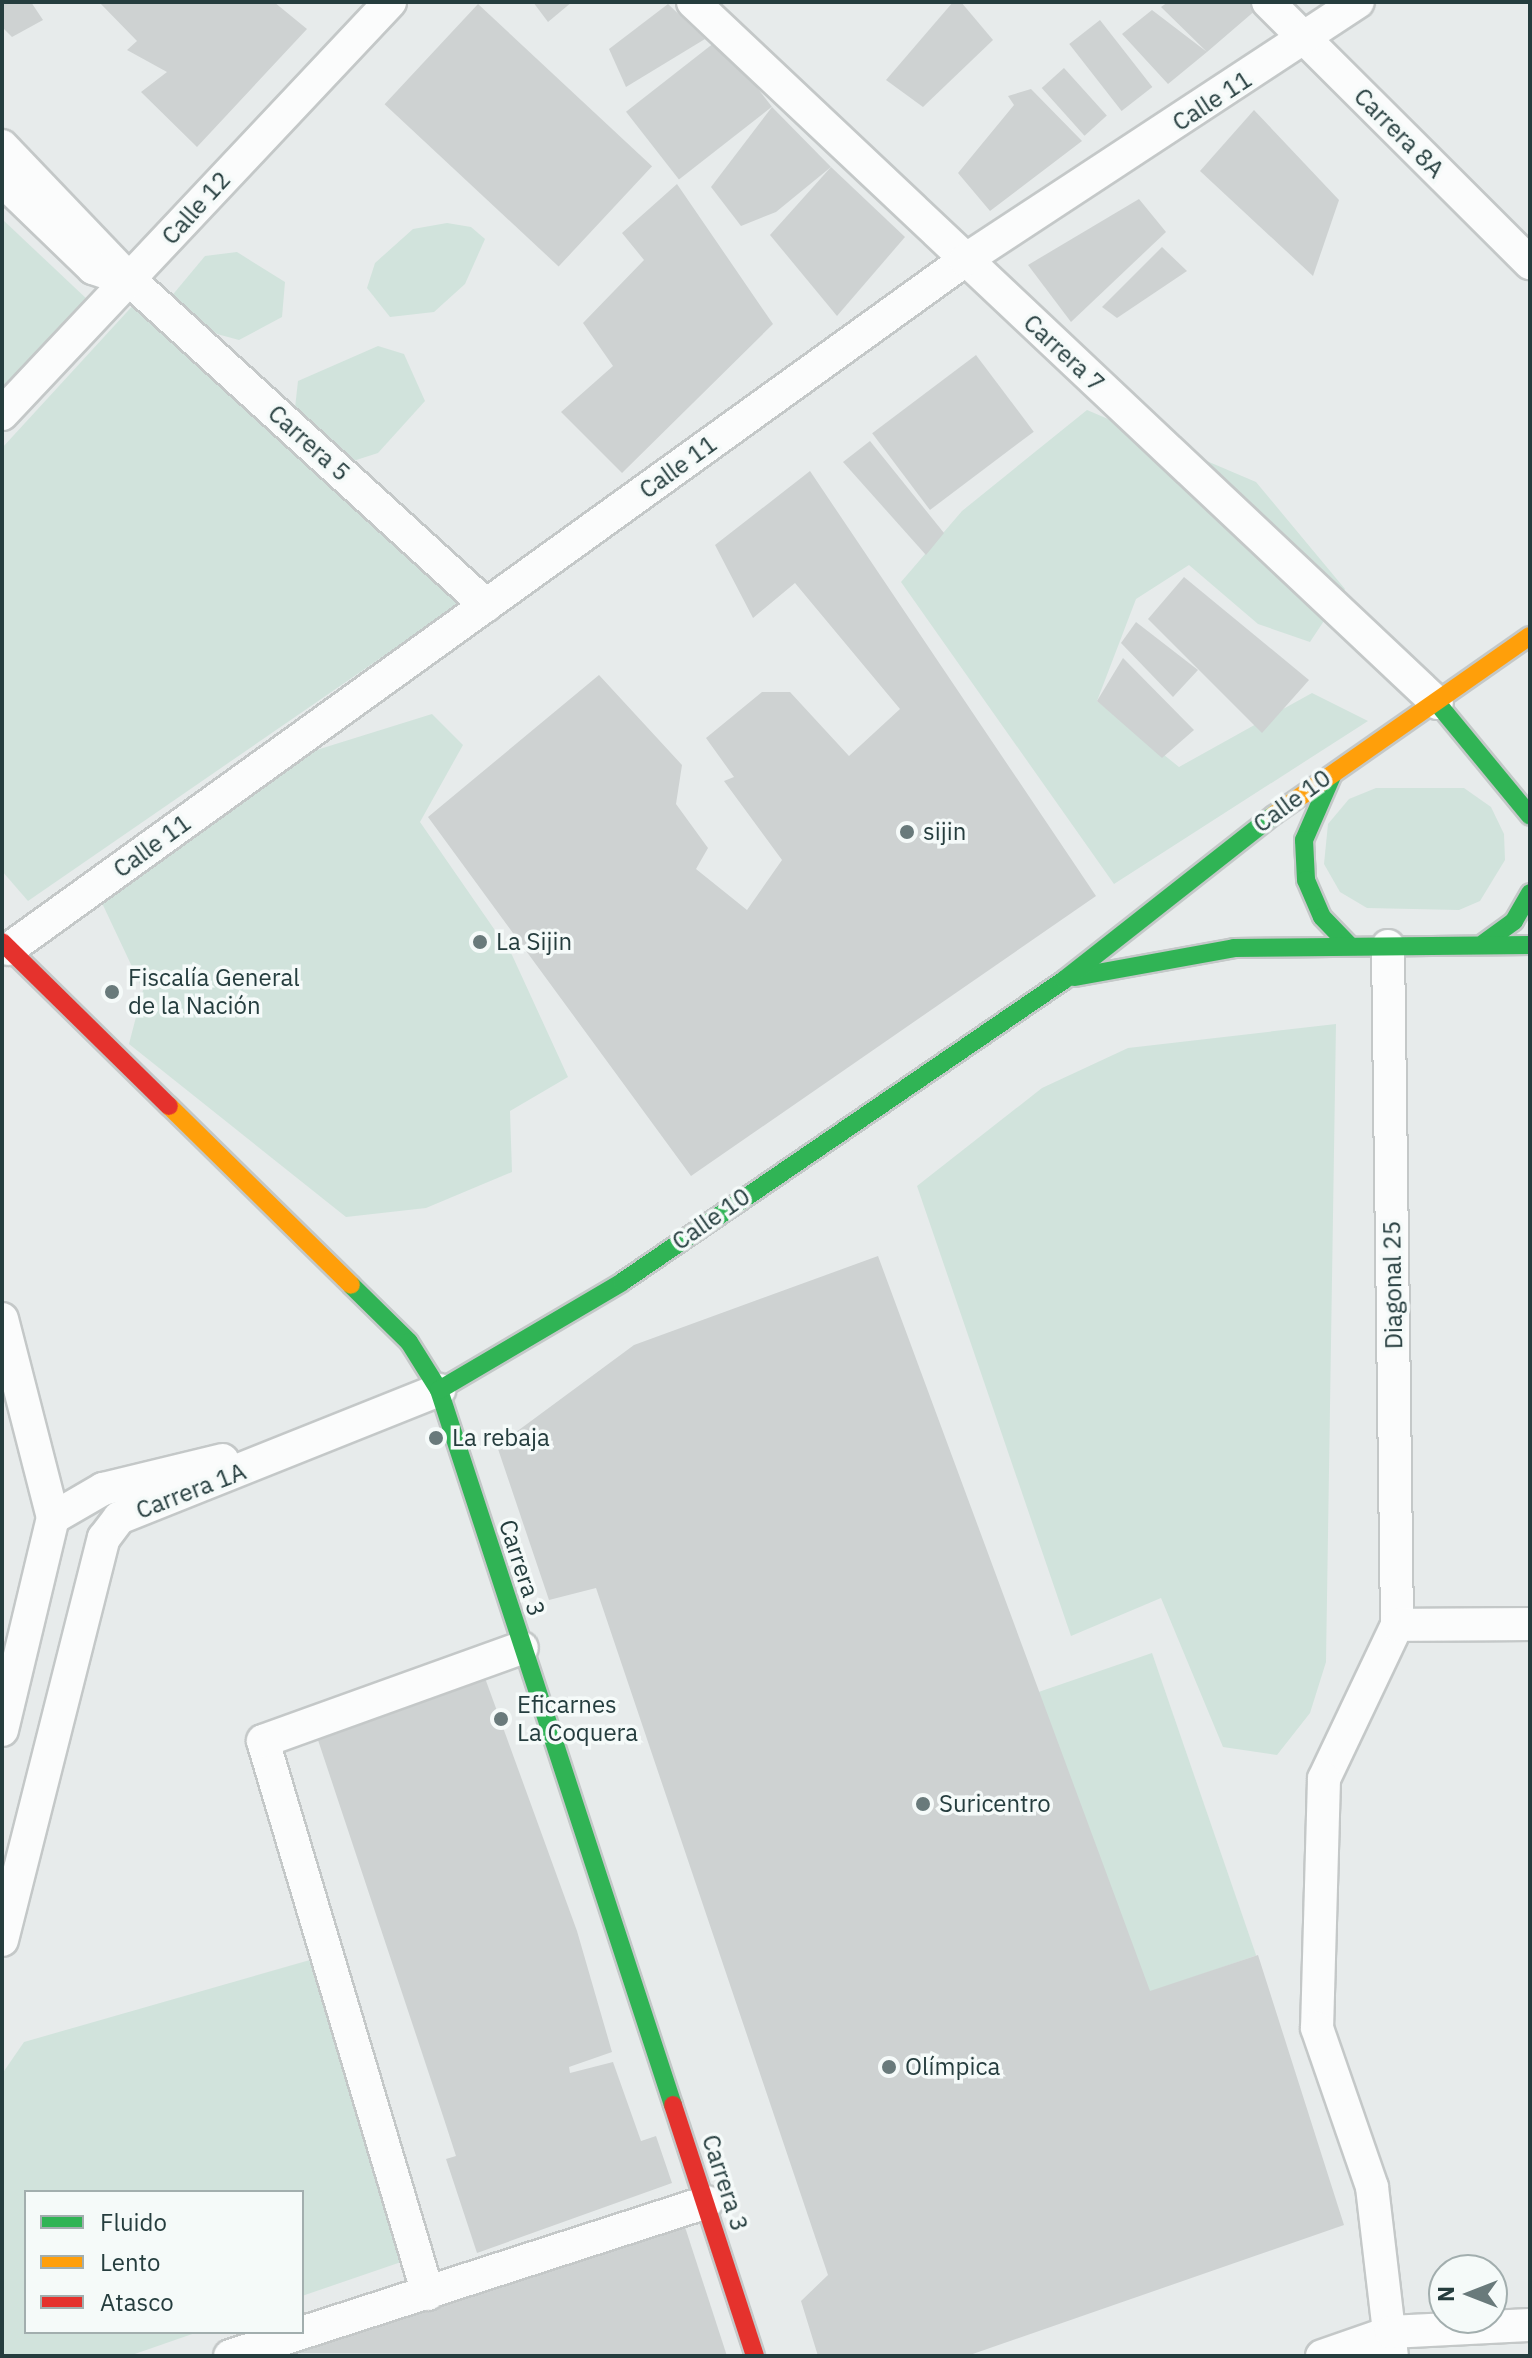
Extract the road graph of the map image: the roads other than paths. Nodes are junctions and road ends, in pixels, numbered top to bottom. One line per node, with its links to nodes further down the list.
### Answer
1 (390, 2): 10 (street, Calle 12)
2 (693, 2): 8 (street, Carrera 7)
3 (1268, 2): 5 (street, Carrera 8A)
4 (1358, 2): 5 (street, Calle 11)
5 (1306, 40): 8 (street, Calle 11); 9 (street, Carrera 8A)
6 (2, 146): 10 (street, Carrera 5)
7 (2, 180): 10 (street, Carrera 5)
8 (965, 260): 12 (street, Calle 11); 14 (street, Carrera 7)
9 (1530, 263)
10 (131, 281): 11 (street, Calle 12); 12 (street, Carrera 5)
11 (2, 414)
12 (486, 605): 19 (street, Calle 11)
13 (1530, 636): 14 (street, Calle 10)
14 (1437, 703): 15 (street, Calle 10); 16 (street)
15 (1338, 767): 21 (street); 23 (street, Calle 10)
16 (1530, 817)
17 (1530, 893): 18 (street)
18 (1484, 943): 20 (street, Calle 10); 22 (street, Calle 10)
19 (6, 945): 25 (street, Carrera 3)
20 (1530, 945)
21 (1350, 946): 22 (street, Calle 10); 23 (street, Calle 10)
22 (1388, 946): 29 (street, Diagonal 25)
23 (1064, 980): 25 (street, Calle 10)
24 (2, 1319): 27 (street)
25 (439, 1390): 26 (street, Calle 10); 30 (street, Carrera 3)
26 (343, 1432): 27 (street, Carrera 1A); 32 (street, Carrera 1A)
27 (53, 1518): 31 (street)
28 (1530, 1624): 29 (street)
29 (1397, 1625): 38 (street)
30 (522, 1648): 33 (street, Carrera 3); 34 (street)
31 (2, 1730)
32 (2, 1940)
33 (707, 2202): 34 (street); 40 (street, Carrera 3)
34 (428, 2294): 36 (street)
35 (1530, 2325): 38 (street)
36 (304, 2333)
37 (301, 2334): 39 (street)
38 (1392, 2344): 41 (street)
39 (234, 2355)
40 (755, 2356)
41 (1322, 2356)

